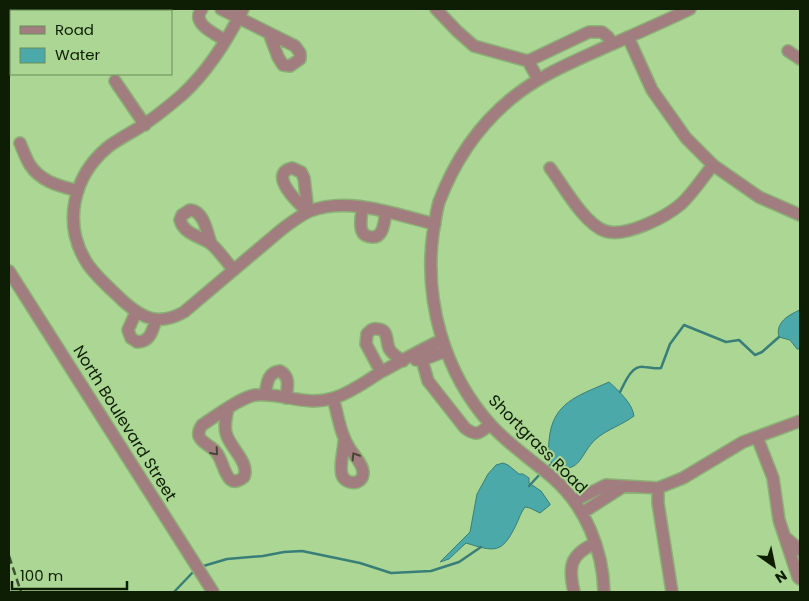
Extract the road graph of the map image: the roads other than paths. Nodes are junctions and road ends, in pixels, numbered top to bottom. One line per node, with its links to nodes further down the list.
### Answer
1 (202, 9): 8 (street)
2 (221, 9): 5 (street)
3 (436, 9): 12 (street)
4 (690, 9): 7 (street, Shortgrass Road)
5 (240, 13): 6 (street); 8 (street)
6 (269, 33)
7 (628, 37): 9 (street, Shortgrass Road); 17 (street)
8 (225, 40): 15 (street)
9 (613, 44): 12 (street); 13 (street, Shortgrass Road)
10 (788, 51): 11 (street)
11 (800, 59)
12 (528, 61): 13 (street)
13 (538, 79): 23 (street, Shortgrass Road)
14 (115, 82): 15 (street)
15 (144, 124): 19 (street)
16 (20, 143): 19 (street)
17 (713, 165): 18 (street); 22 (street)
18 (550, 168)
19 (78, 191): 27 (street)
20 (362, 207): 21 (street); 21 (street); 25 (street)
21 (386, 212): 23 (street)
22 (800, 215)
23 (435, 224): 29 (street, Shortgrass Road)
24 (211, 244): 25 (street)
25 (234, 270): 28 (street)
26 (9, 271): 49 (street, North Boulevard Street)
27 (136, 312): 28 (street); 28 (street)
28 (156, 320)
29 (444, 346): 30 (street); 31 (street); 38 (street, Shortgrass Road)
30 (405, 360): 31 (street); 32 (street); 32 (street)
31 (422, 360): 38 (street)
32 (381, 372): 35 (street)
33 (265, 395): 34 (street); 34 (street); 36 (street)
34 (286, 398): 35 (street)
35 (333, 398): 40 (street)
36 (228, 408): 36 (street, one-way to 36)
37 (800, 421): 39 (street)
38 (490, 425): 43 (street, Shortgrass Road)
39 (757, 437): 42 (street); 45 (street)
40 (344, 441)
41 (624, 486): 42 (street); 43 (street); 44 (street)
42 (658, 488): 52 (street)
43 (574, 501): 44 (street, Shortgrass Road)
44 (582, 512): 46 (street, Shortgrass Road)
45 (784, 537): 47 (street); 48 (street)
46 (595, 543): 50 (street); 51 (street, Shortgrass Road)
47 (800, 550)
48 (800, 579)
49 (214, 592)
50 (574, 592)
51 (604, 592)
52 (672, 592)

